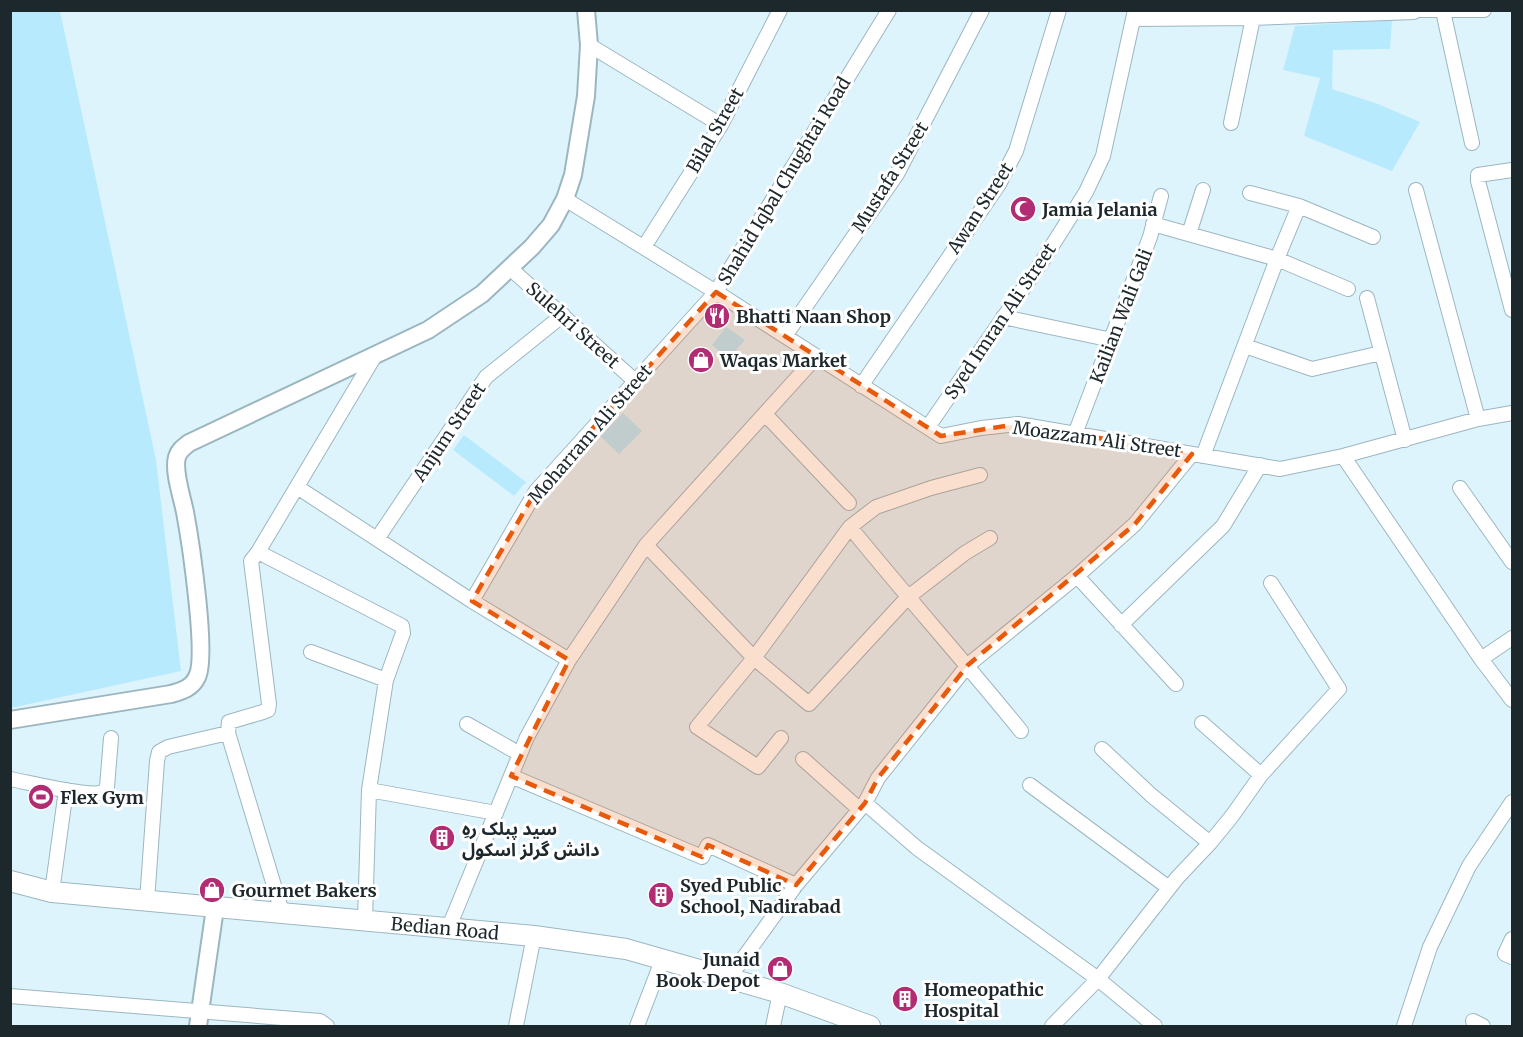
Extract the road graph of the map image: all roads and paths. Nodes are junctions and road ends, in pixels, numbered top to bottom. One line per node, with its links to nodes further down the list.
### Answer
1 (586, 10): 11 (street)
2 (780, 10): 13 (street, Bilal Street)
3 (889, 10): 29 (street, Shahid Iqbal Chughtai Road)
4 (982, 10): 34 (street, Mustafa Street)
5 (1059, 10): 41 (street, Awan Street)
6 (1484, 10): 8 (street)
7 (1414, 11): 8 (street); 10 (street)
8 (1443, 11): 14 (street)
9 (1135, 15): 10 (street); 33 (street, Syed Imran Ali Street)
10 (1253, 18): 12 (street)
11 (589, 45): 13 (street); 20 (street)
12 (1231, 123)
13 (721, 125): 25 (street, Bilal Street)
14 (1472, 143)
15 (1512, 170): 31 (street)
16 (1203, 189): 23 (street)
17 (1416, 190): 44 (street)
18 (1250, 193): 21 (street)
19 (1161, 196): 22 (street, Kailian Wali Gali)
20 (565, 199): 25 (street, Shahid Iqbal Chughtai Road); 27 (street)
21 (1299, 206): 24 (street); 26 (street)
22 (1153, 224): 23 (street); 35 (street, Kailian Wali Gali)
23 (1189, 234): 26 (street)
24 (1373, 237)
25 (644, 247): 29 (street, Shahid Iqbal Chughtai Road)
26 (1277, 259): 28 (street); 36 (street)
27 (511, 269): 32 (street, Sulehri Street); 38 (street)
28 (1348, 290)
29 (716, 292): 34 (street, Moazzam Ali Street); 40 (street, Moharram Ali Street)
30 (1367, 298): 37 (street)
31 (1512, 310)
32 (563, 315): 40 (street, Sulehri Street); 57 (street, Anjum Street)
33 (1003, 317): 35 (street); 45 (street, Syed Imran Ali Street)
34 (785, 336): 39 (street, Moazzam Ali Street)
35 (1112, 340): 46 (street, Kailian Wali Gali)
36 (1245, 346): 37 (street); 48 (street)
37 (1381, 353): 47 (street)
38 (376, 354): 52 (street); 75 (street)
39 (816, 357): 41 (street, Moazzam Ali Street); 43 (street)
40 (635, 381): 64 (street, Moharram Ali Street)
41 (861, 386): 45 (street, Moazzam Ali Street)
42 (1512, 413): 44 (street, Moazzam Ali Street)
43 (765, 414): 54 (street); 58 (street)
44 (1478, 419): 47 (street, Moazzam Ali Street)
45 (928, 427): 46 (street, Moazzam Ali Street)
46 (1075, 434): 48 (street, Moazzam Ali Street)
47 (1405, 440): 49 (street, Moazzam Ali Street)
48 (1198, 455): 50 (street, Moazzam Ali Street); 61 (street)
49 (1343, 456): 50 (street, Moazzam Ali Street); 70 (street)
50 (1260, 465): 65 (street)
51 (980, 476): 55 (street)
52 (297, 487): 57 (street); 59 (street)
53 (1460, 488): 60 (street)
54 (849, 502)
55 (850, 527): 63 (street); 68 (street)
56 (990, 538): 63 (street)
57 (377, 539): 64 (street)
58 (646, 545): 68 (street); 69 (street)
59 (258, 552): 72 (street); 79 (street)
60 (1512, 562)
61 (1077, 576): 65 (street); 71 (street)
62 (1271, 583): 85 (street)
63 (908, 598): 68 (street); 71 (street)
64 (472, 601): 69 (street)
65 (1121, 625): 73 (street)
66 (1512, 638): 70 (street)
67 (311, 652): 72 (street)
68 (754, 658): 81 (street)
69 (569, 660): 83 (street)
70 (1481, 660): 74 (street)
71 (968, 665): 78 (street); 92 (street)
72 (386, 680): 90 (street)
73 (1176, 684)
74 (1512, 700)
75 (10, 720)
76 (1202, 723): 85 (street)
77 (467, 724): 83 (street)
78 (1021, 731)
79 (228, 733): 99 (street); 101 (street)
80 (111, 738): 89 (street)
81 (781, 738)
82 (1102, 750): 94 (street)
83 (520, 754): 86 (street)
84 (803, 759): 92 (street)
85 (1262, 775): 94 (street)
86 (511, 776): 93 (street); 96 (street)
87 (10, 779): 89 (street)
88 (1030, 785): 97 (street)
89 (66, 790): 98 (street)
90 (369, 790): 93 (street); 102 (street)
91 (1512, 802): 120 (street)
92 (862, 806): 96 (street); 109 (street)
93 (496, 813): 103 (street)
94 (1210, 843): 97 (street)
95 (10, 881): 98 (main road, Bedian Road)
96 (796, 885): 108 (street)
97 (1169, 888): 109 (street)
98 (52, 892): 99 (main road, Bedian Road)
99 (147, 901): 100 (main road, Bedian Road)
100 (214, 908): 101 (main road, Bedian Road); 112 (street)
101 (282, 912): 102 (main road, Bedian Road)
102 (365, 920): 103 (main road, Bedian Road)
103 (449, 927): 104 (main road, Bedian Road)
104 (534, 936): 107 (main road, Bedian Road); 114 (street)
105 (1512, 939): 106 (street)
106 (1512, 957)
107 (663, 958): 108 (main road, Bedian Road); 115 (street)
108 (729, 978): 110 (main road, Bedian Road)
109 (1098, 979): 118 (street); 119 (street)
110 (780, 993): 116 (street); 117 (main road, Bedian Road)
111 (10, 996): 112 (street)
112 (199, 1018): 113 (street)
113 (327, 1026)
114 (516, 1026)
115 (637, 1026)
116 (773, 1026)
117 (870, 1026)
118 (1052, 1026)
119 (1155, 1026)
120 (1404, 1026)

